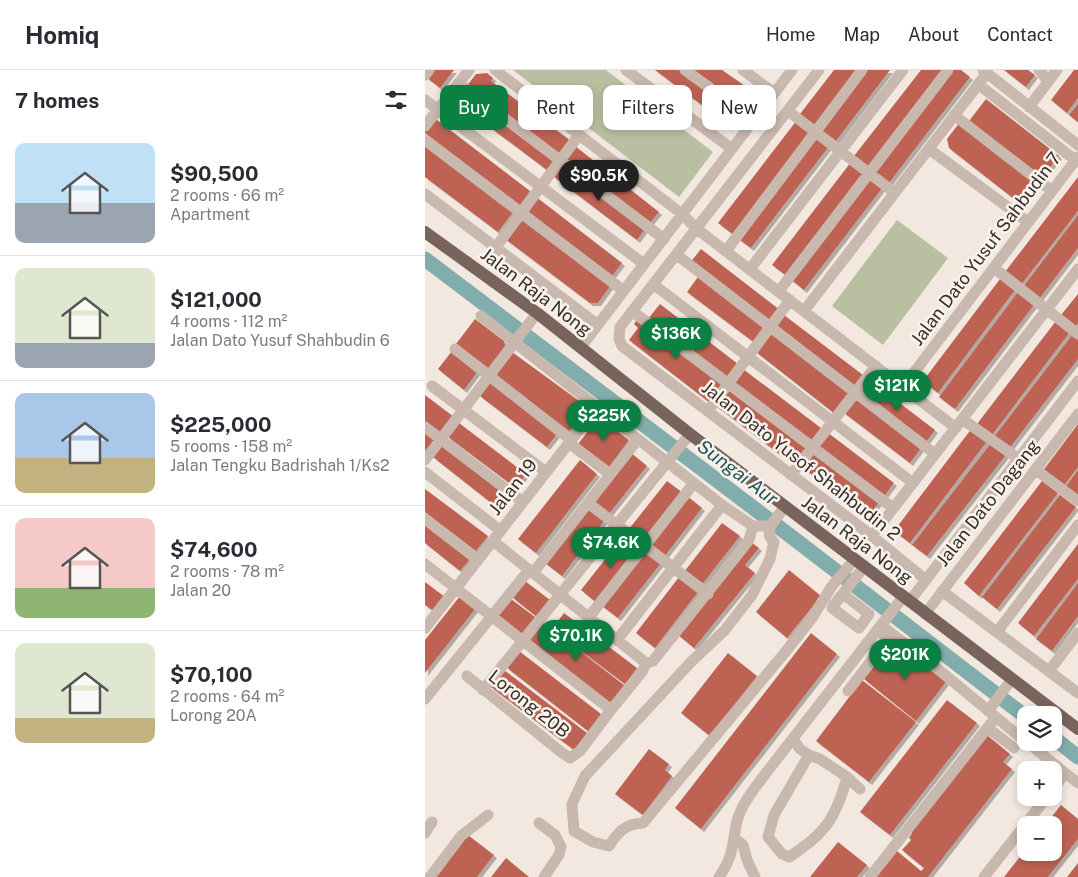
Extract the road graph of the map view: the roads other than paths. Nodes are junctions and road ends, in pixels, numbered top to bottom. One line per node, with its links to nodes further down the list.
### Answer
1 (429, 70): 15 (street)
2 (469, 70): 17 (street)
3 (495, 70): 30 (street)
4 (685, 70): 19 (street)
5 (743, 70): 20 (street)
6 (792, 70): 21 (street)
7 (819, 70): 25 (street)
8 (862, 70): 29 (street)
9 (903, 70): 35 (street)
10 (948, 70): 38 (street)
11 (1039, 70): 16 (street)
12 (1057, 70): 16 (street)
13 (628, 71): 33 (street)
14 (985, 72): 18 (street); 23 (street)
15 (425, 75)
16 (1049, 81): 23 (street)
17 (458, 83): 24 (street); 37 (street)
18 (978, 84): 26 (street); 36 (street)
19 (705, 85)
20 (763, 85)
21 (776, 90)
22 (425, 100): 24 (street)
23 (1029, 107): 32 (street)
24 (438, 110): 27 (street); 39 (street)
25 (788, 111): 29 (street); 46 (street)
26 (954, 115): 34 (street); 40 (street)
27 (425, 126)
28 (746, 130): 33 (street)
29 (816, 132): 35 (street); 50 (street)
30 (579, 135): 37 (street); 44 (street)
31 (425, 140): 43 (street)
32 (1078, 145)
33 (732, 149): 44 (street)
34 (929, 149): 41 (street); 45 (street)
35 (841, 151): 38 (street); 55 (street)
36 (1077, 159): 40 (street, Jalan Dato Yusuf Sahbudin 7)
37 (561, 160): 39 (street); 48 (street)
38 (869, 173): 41 (street); 58 (street)
39 (541, 187): 43 (street); 52 (street)
40 (1052, 191): 45 (street, Jalan Dato Yusuf Sahbudin 7)
41 (895, 193): 62 (street)
42 (425, 194): 49 (street)
43 (521, 213): 49 (street); 57 (street)
44 (682, 214): 46 (street); 48 (street)
45 (1029, 222): 53 (street, Jalan Dato Yusuf Sahbudin 7)
46 (697, 229): 50 (street); 51 (street)
47 (426, 235): 63 (main road, Jalan Raja Nong)
48 (664, 239): 52 (street)
49 (496, 247): 65 (street)
50 (726, 250): 55 (street)
51 (677, 256): 56 (street); 66 (street)
52 (644, 264): 57 (street)
53 (993, 268): 60 (street); 77 (street, Jalan Dato Yusuf Sahbudin 7)
54 (1078, 269): 60 (street)
55 (750, 270): 58 (street)
56 (653, 284): 61 (street); 71 (street)
57 (624, 291): 65 (street)
58 (779, 291): 59 (street)
59 (791, 300): 62 (street); 66 (street)
60 (1047, 310): 67 (street); 84 (street)
61 (632, 311): 75 (street); 81 (street, Jalan Dato Yusof Shahbudin 2)
62 (804, 311): 72 (street)
63 (537, 313): 68 (street); 69 (main road, Jalan Raja Nong)
64 (481, 316): 68 (street)
65 (598, 325): 69 (street)
66 (770, 328): 71 (street); 78 (street)
67 (1078, 334)
68 (520, 336): 73 (street); 79 (street)
69 (581, 347): 86 (main road, Jalan Raja Nong)
70 (455, 349): 73 (street)
71 (748, 357): 75 (street); 83 (street)
72 (876, 366): 77 (street); 78 (street)
73 (489, 376): 80 (street); 89 (street)
74 (1078, 381): 92 (street)
75 (728, 384): 81 (street); 90 (street)
76 (432, 386): 80 (street)
77 (903, 387): 84 (street)
78 (855, 393): 83 (street); 91 (street)
79 (597, 407): 88 (street); 89 (street, Jalan 19)
80 (464, 410): 87 (street); 97 (street)
81 (708, 411): 99 (street, Jalan Dato Yusof Shahbudin 2)
82 (1078, 414): 95 (street, Jalan Dato Dagang)
83 (832, 422): 90 (street); 101 (street)
84 (959, 423): 91 (street); 92 (street)
85 (425, 426): 87 (street)
86 (690, 434): 94 (street); 106 (main road, Jalan Raja Nong)
87 (441, 439): 93 (street); 102 (street)
88 (638, 439): 94 (street); 98 (street)
89 (570, 442): 97 (street, Jalan 19); 98 (street)
90 (812, 447): 99 (street); 107 (street)
91 (935, 454): 101 (street)
92 (1019, 459): 122 (street)
93 (425, 460)
94 (667, 462): 100 (street); 110 (street)
95 (1036, 470): 103 (street); 125 (street, Jalan Dato Dagang)
96 (425, 472): 113 (street)
97 (546, 472): 102 (street, Jalan 19)
98 (610, 474): 104 (street)
99 (791, 474): 114 (street, Jalan Dato Yusof Shahbudin 2)
100 (694, 483): 105 (street); 116 (street)
101 (913, 483): 107 (street)
102 (523, 502): 113 (street, Jalan 19)
103 (1078, 502)
104 (588, 503): 110 (street); 121 (street)
105 (722, 505): 112 (street); 120 (street)
106 (785, 507): 109 (street); 118 (main road, Jalan Raja Nong)
107 (893, 508): 114 (street)
108 (425, 519): 117 (street)
109 (773, 523): 112 (street); 118 (street)
110 (616, 524): 116 (street); 126 (street)
111 (1078, 525): 135 (street)
112 (753, 526): 127 (street)
113 (501, 531): 115 (street, Jalan 19)
114 (872, 536): 122 (street, Jalan Dato Yusof Shahbudin 2)
115 (493, 542): 117 (street, Jalan 19); 121 (street)
116 (645, 546): 120 (street); 132 (street)
117 (478, 560): 123 (street, Jalan 19)
118 (859, 563): 124 (street); 128 (main road, Jalan Raja Nong)
119 (425, 564): 123 (street)
120 (673, 568): 127 (street); 138 (street)
121 (531, 571): 126 (street); 131 (street)
122 (926, 580): 128 (street)
123 (457, 588): 129 (street, Jalan 19); 131 (street)
124 (848, 588)
125 (942, 591): 130 (street, Jalan Dato Dagang); 135 (street)
126 (560, 594): 132 (street); 137 (street)
127 (708, 594): 139 (street)
128 (906, 600): 130 (main road, Jalan Raja Nong); 134 (street)
129 (429, 614): 133 (street, Jalan 19)
130 (925, 614): 142 (main road, Jalan Raja Nong)
131 (492, 616): 137 (street); 146 (street)
132 (589, 617): 138 (street)
133 (425, 628)
134 (883, 631): 144 (street); 148 (street); 152 (street)
135 (997, 632): 140 (street)
136 (1078, 633): 140 (street)
137 (523, 640): 143 (street); 147 (street)
138 (617, 640): 139 (street)
139 (646, 663): 147 (street)
140 (1049, 671): 145 (street)
141 (467, 676): 143 (street, Lorong 20B)
142 (1012, 679): 148 (street); 150 (main road, Jalan Raja Nong)
143 (483, 690): 147 (street, Lorong 20B)
144 (848, 691)
145 (1078, 693)
146 (425, 699)
147 (611, 710)
148 (992, 714): 149 (street); 151 (street)
149 (988, 728): 153 (street); 171 (street)
150 (1078, 730)
151 (1017, 734)
152 (793, 739): 155 (street); 166 (street)
153 (1013, 748)
154 (1038, 751): 156 (street)
155 (809, 755): 157 (street); 157 (street)
156 (1065, 773): 158 (street); 159 (street)
157 (847, 777): 160 (street)
158 (1062, 777)
159 (1077, 781)
160 (860, 788)
161 (1040, 806): 172 (street)
162 (488, 815): 167 (street)
163 (432, 822): 165 (street)
164 (539, 823): 168 (street)
165 (425, 833)
166 (735, 839): 169 (street); 170 (street)
167 (430, 877)
168 (545, 877)
169 (719, 877)
170 (755, 877)
171 (870, 877)
172 (984, 877)

